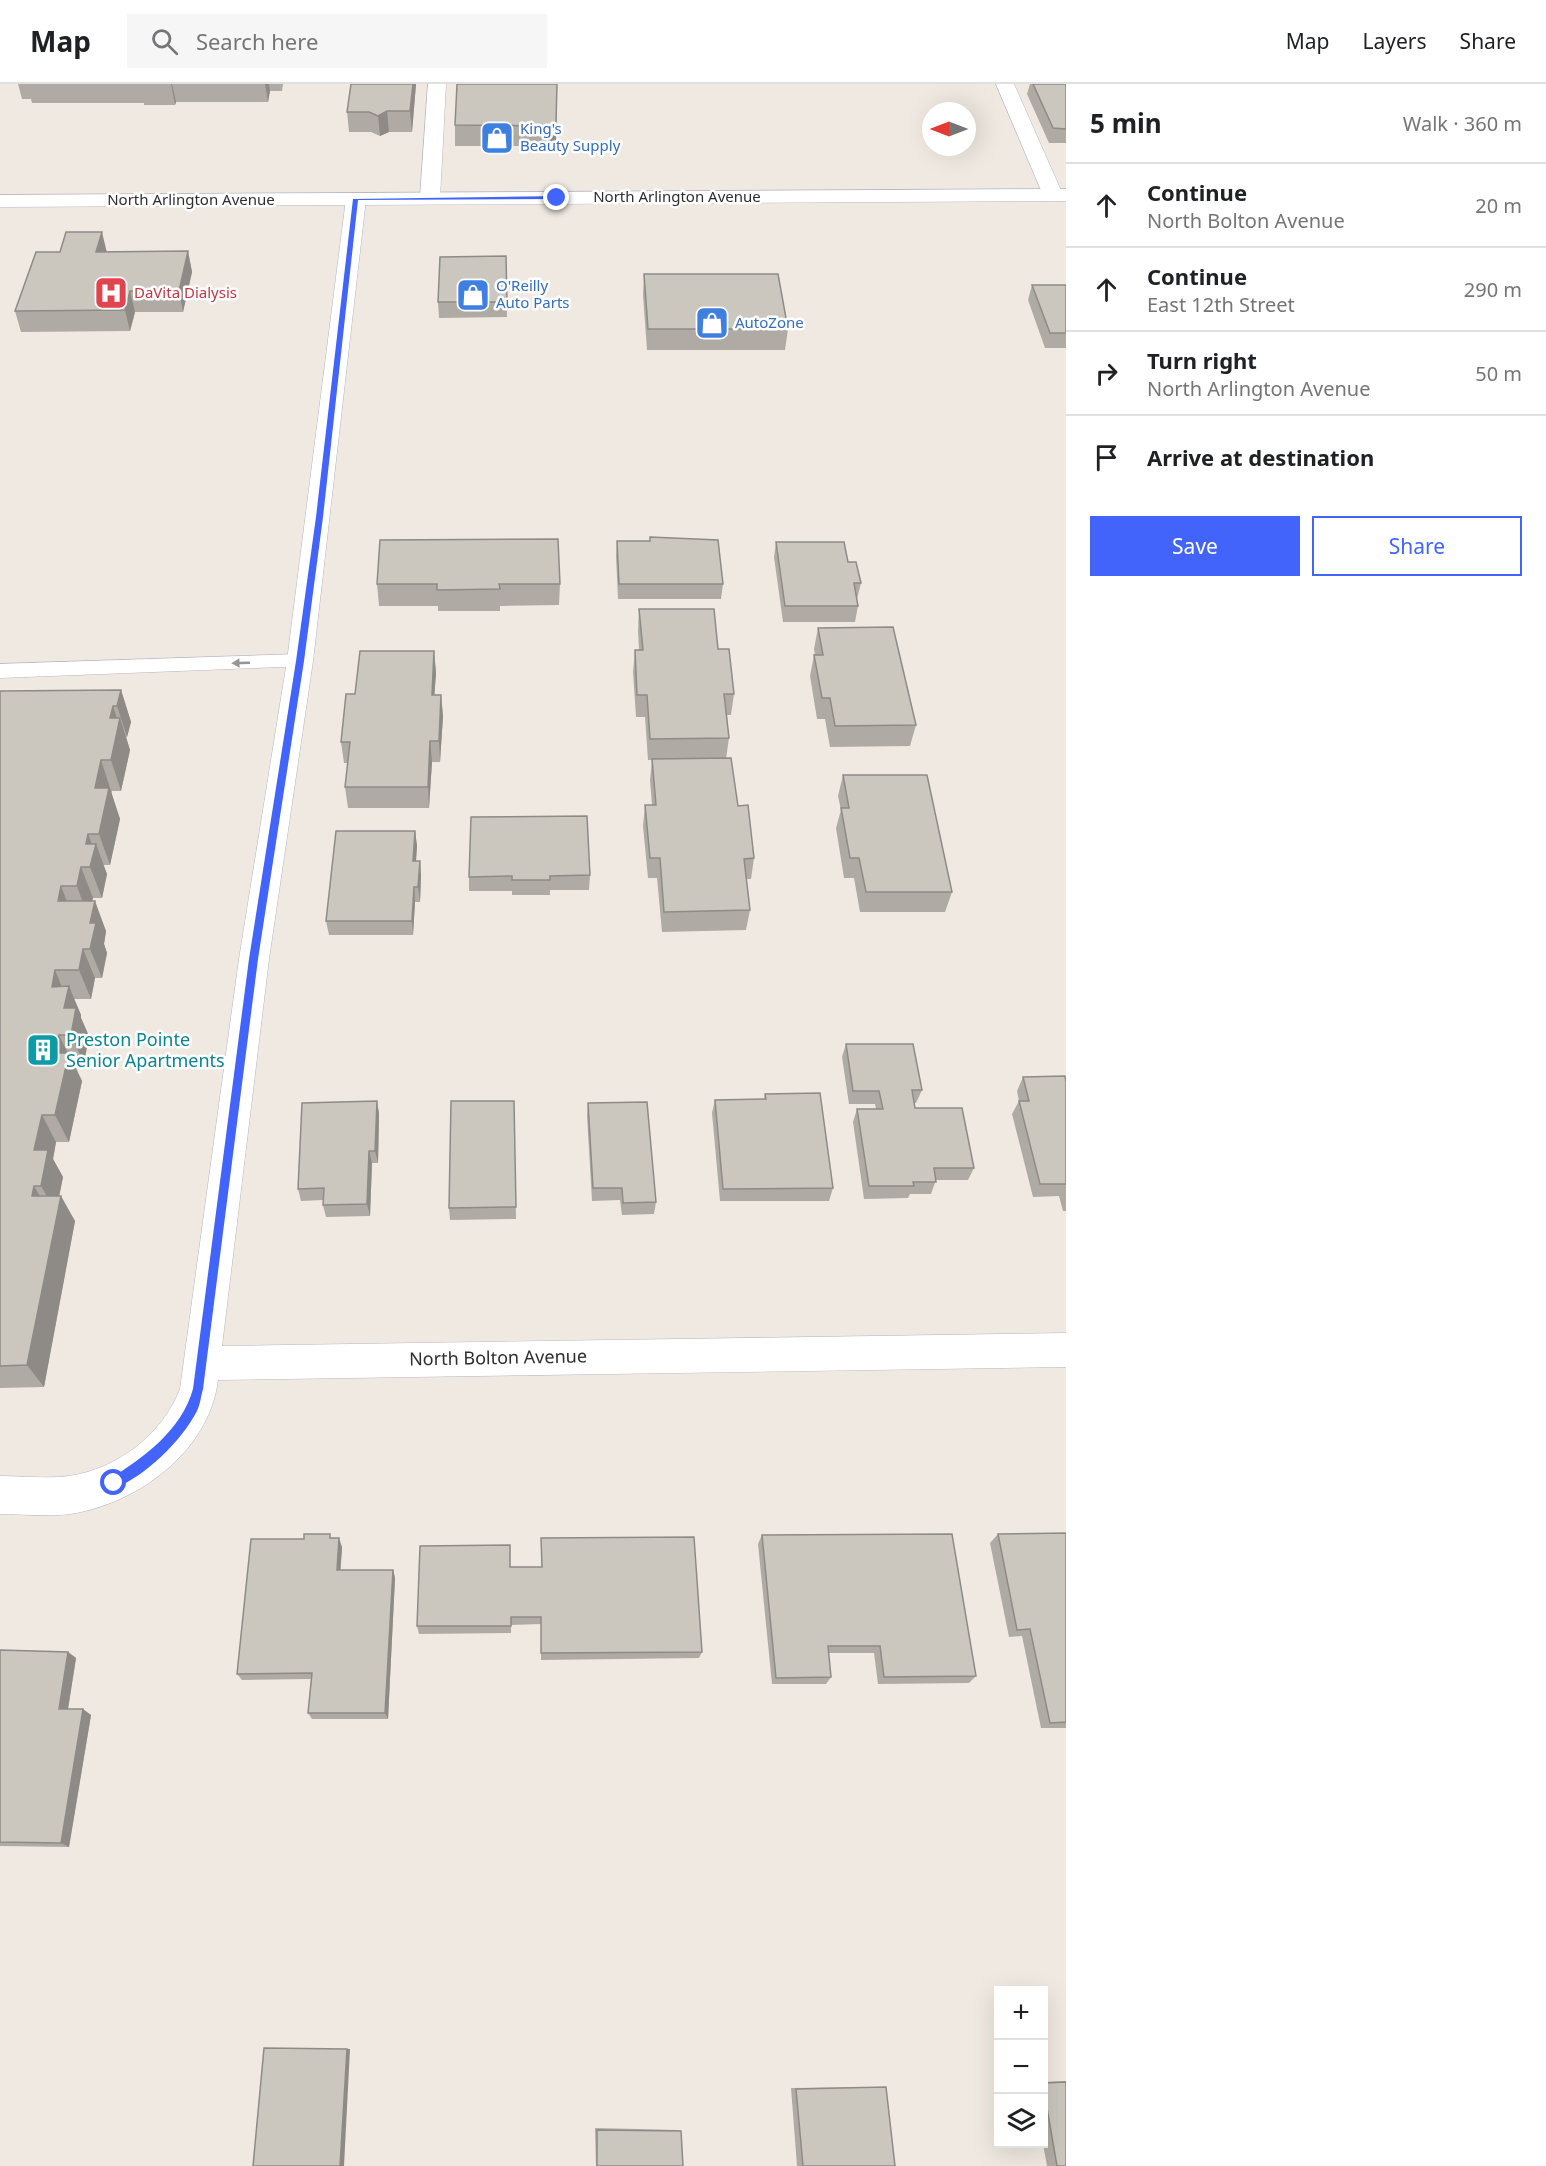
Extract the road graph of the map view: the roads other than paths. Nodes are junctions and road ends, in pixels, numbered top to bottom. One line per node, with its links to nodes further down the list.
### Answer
1 (436, 84): 4 (street)
2 (1005, 84): 3 (street)
3 (1060, 195): 4 (street, North Arlington Avenue)
4 (430, 198): 5 (street, North Arlington Avenue)
5 (356, 199): 6 (street, North Arlington Avenue); 7 (street)
6 (0, 201)
7 (300, 661): 8 (lane, one-way to 8); 10 (street)
8 (0, 671)
9 (1066, 1350): 10 (street, North Bolton Avenue)
10 (202, 1362): 11 (street)
11 (0, 1495)

